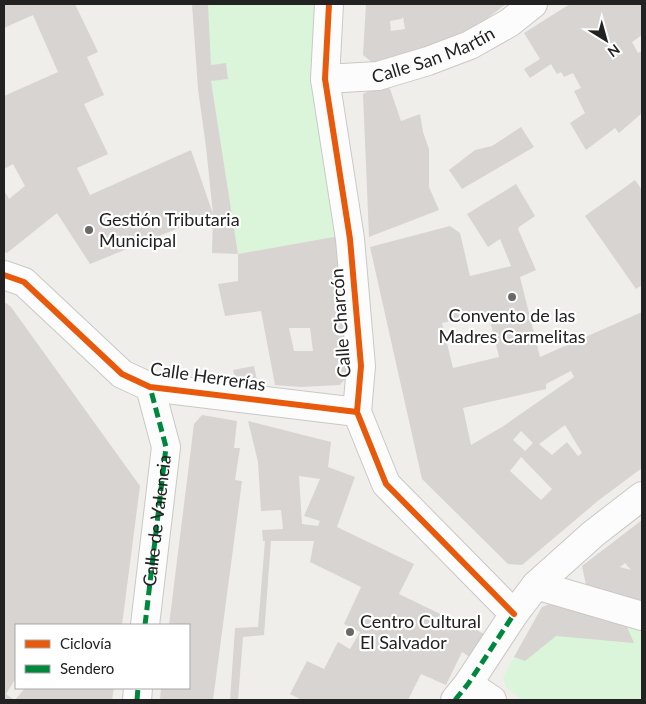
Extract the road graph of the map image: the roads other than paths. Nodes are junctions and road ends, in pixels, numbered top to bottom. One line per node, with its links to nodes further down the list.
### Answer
1 (328, 4): 3 (street, Calle Charcón)
2 (533, 4): 3 (street, Calle San Martín)
3 (325, 79): 6 (street, Calle Charcón)
4 (4, 275): 5 (street, Calle Herrerías)
5 (150, 387): 6 (street, Calle Herrerías); 11 (street, Calle de Valencia)
6 (357, 412): 9 (street, Calle Charcón)
7 (642, 496): 8 (street)
8 (536, 585): 9 (street); 10 (street)
9 (514, 614): 12 (street)
10 (642, 616)
11 (145, 624)
12 (462, 692): 13 (street)
13 (492, 700)

